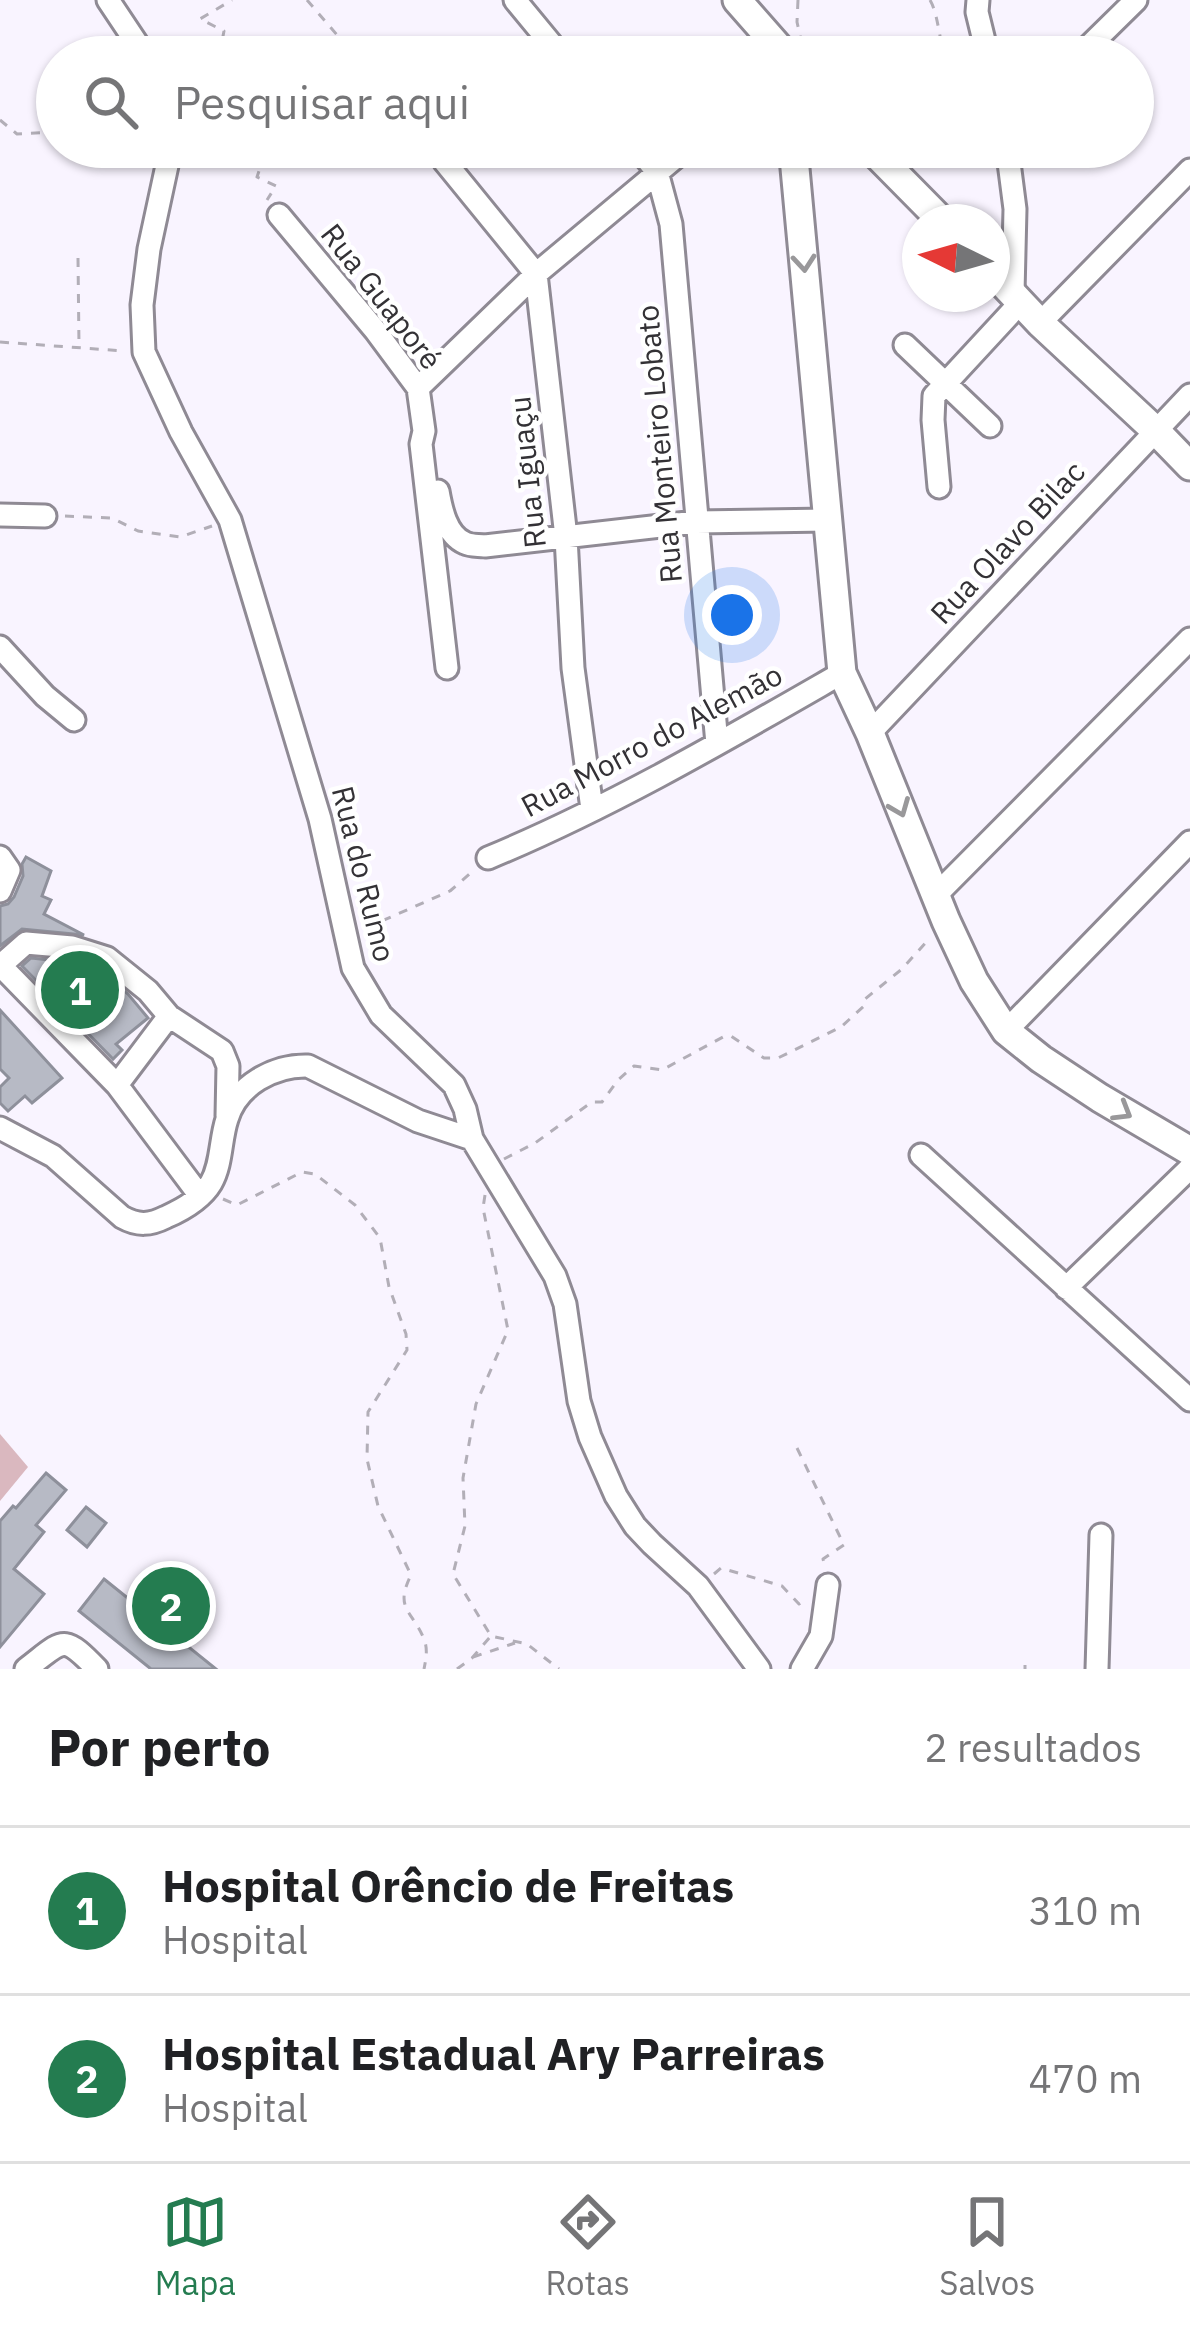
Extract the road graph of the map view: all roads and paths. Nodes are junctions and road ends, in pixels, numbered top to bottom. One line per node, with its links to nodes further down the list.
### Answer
1 (108, 0): 10 (street)
2 (232, 0): 11 (path)
3 (307, 0): 12 (path)
4 (515, 0): 13 (street)
5 (737, 0): 14 (main road)
6 (798, 0): 15 (path)
7 (930, 0): 16 (path)
8 (978, 0): 17 (street)
9 (1136, 0): 18 (street)
10 (132, 36)
11 (223, 36)
12 (338, 36)
13 (545, 36)
14 (772, 36)
15 (791, 36)
16 (938, 36)
17 (983, 36)
18 (1099, 36)
19 (0, 120): 20 (path)
20 (36, 133)
21 (166, 168): 40 (street, Rua do Rumo)
22 (260, 168): 32 (path, Rua Guaporé)
23 (450, 168): 34 (street)
24 (654, 168): 30 (street, Rua Monteiro Lobato)
25 (662, 168): 30 (street)
26 (795, 168): 52 (main road, one-way to 52)
27 (890, 168): 31 (main road)
28 (1010, 168): 36 (street)
29 (1190, 170): 36 (street)
30 (657, 172): 34 (street); 53 (street, Rua Monteiro Lobato)
31 (925, 204)
32 (279, 215): 42 (street, Rua Guaporé)
33 (78, 258): 39 (path)
34 (536, 274): 42 (street); 54 (street, Rua Iguaçu)
35 (1010, 291): 36 (main road)
36 (1024, 306): 41 (street); 46 (main road)
37 (0, 342): 39 (path)
38 (905, 345): 41 (street)
39 (79, 348): 40 (path)
40 (144, 352): 51 (street, Rua do Rumo)
41 (945, 381): 44 (street); 48 (street)
42 (418, 388): 45 (street, Rua Guaporé)
43 (1190, 394): 46 (street, Rua Olavo Bilac)
44 (990, 426)
45 (424, 430): 54 (street); 57 (street, Rua Guaporé)
46 (1156, 431): 47 (main road); 60 (street, Rua Olavo Bilac)
47 (1190, 466)
48 (939, 487)
49 (0, 514): 50 (street)
50 (45, 516): 51 (path)
51 (230, 520): 68 (street, Rua do Rumo)
52 (828, 520): 53 (street); 58 (main road)
53 (696, 522): 54 (street); 61 (street, Rua Monteiro Lobato)
54 (566, 537): 62 (street, Rua Iguaçu)
55 (1190, 638): 67 (street)
56 (0, 647): 59 (street)
57 (447, 668)
58 (842, 673): 60 (main road); 61 (street, Rua Morro do Alemão)
59 (74, 720)
60 (870, 733): 67 (main road, one-way to 67)
61 (717, 744): 62 (street, Rua Morro do Alemão)
62 (592, 808): 65 (street, Rua Morro do Alemão)
63 (1190, 842): 71 (street)
64 (0, 857): 66 (street)
65 (488, 858): 68 (path)
66 (0, 891)
67 (940, 908): 71 (main road); 78 (path)
68 (346, 936): 75 (street, Rua do Rumo)
69 (0, 966): 70 (street); 72 (street)
70 (169, 1016): 72 (street); 73 (street)
71 (1006, 1031): 76 (main road, one-way to 76)
72 (117, 1085): 80 (street)
73 (227, 1117): 75 (street); 80 (street)
74 (0, 1128): 80 (street)
75 (472, 1138): 78 (street, Rua do Rumo)
76 (1190, 1151)
77 (921, 1155): 81 (street)
78 (489, 1166): 85 (street, Rua do Rumo); 87 (path)
79 (1190, 1168): 81 (street)
80 (203, 1193): 92 (path)
81 (1066, 1288): 82 (street)
82 (1190, 1400)
83 (797, 1448): 86 (path)
84 (1101, 1535): 97 (street)
85 (698, 1586): 86 (path); 95 (street, Rua do Rumo)
86 (828, 1586): 96 (street)
87 (490, 1636): 88 (path); 89 (path)
88 (515, 1642): 89 (path); 94 (path)
89 (472, 1658): 93 (path)
90 (26, 1669): 91 (street)
91 (98, 1669)
92 (424, 1669)
93 (457, 1669)
94 (559, 1669)
95 (758, 1669)
96 (802, 1669)
97 (1096, 1669)

